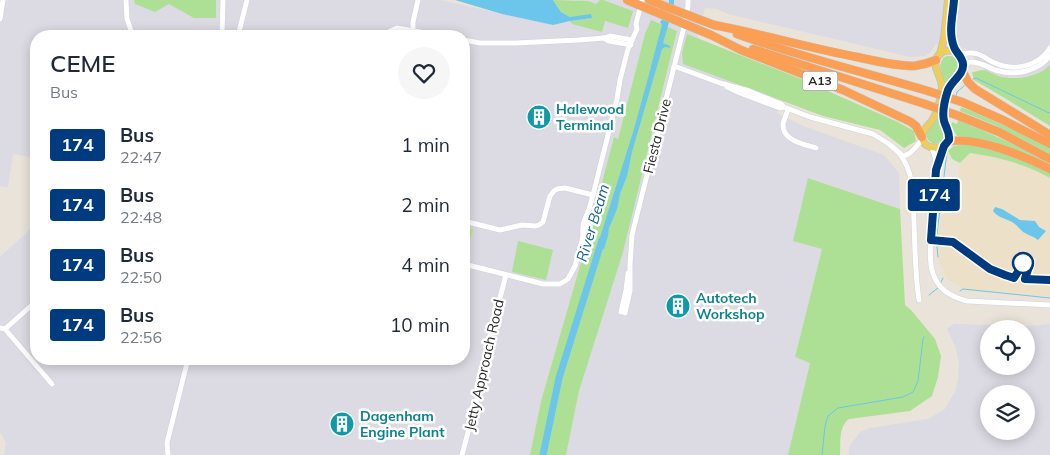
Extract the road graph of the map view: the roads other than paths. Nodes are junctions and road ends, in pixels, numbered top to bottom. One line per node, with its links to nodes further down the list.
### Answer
1 (3, 0): 14 (street)
2 (126, 0): 16 (street)
3 (222, 0): 17 (street)
4 (247, 0): 18 (street)
5 (418, 0): 20 (street)
6 (627, 0): 21 (highway, A13, bridge)
7 (642, 0): 23 (street)
8 (649, 0): 15 (highway, A13, bridge)
9 (688, 0): 13 (street, Fiesta Drive)
10 (692, 0): 13 (street, Fiesta Drive)
11 (948, 0): 27 (main road)
12 (954, 0): 25 (main road)
13 (688, 6): 28 (street, Fiesta Drive)
14 (0, 19)
15 (714, 25): 27 (highway, A13); 34 (highway, A13, bridge)
16 (131, 30)
17 (222, 30)
18 (240, 30)
19 (392, 30): 20 (street)
20 (413, 30)
21 (711, 35): 32 (highway, A13); 39 (highway, A13, bridge)
22 (470, 41): 23 (street)
23 (632, 42): 42 (street)
24 (1050, 48): 25 (street)
25 (957, 53): 27 (main road); 29 (main road)
26 (1050, 56): 29 (street)
27 (938, 57): 32 (main road)
28 (674, 66): 30 (street); 49 (street, Fiesta Drive)
29 (963, 68): 31 (highway); 33 (main road)
30 (786, 108): 36 (street); 38 (street)
31 (1050, 134)
32 (923, 138): 35 (main road); 37 (street)
33 (946, 144): 35 (main road); 40 (highway); 41 (street)
34 (1050, 144)
35 (931, 147): 37 (street); 41 (street)
36 (816, 148)
37 (916, 148): 38 (street)
38 (899, 154): 46 (street)
39 (1050, 159)
40 (1050, 169)
41 (936, 170): 47 (street)
42 (593, 195): 43 (street); 45 (street)
43 (470, 222)
44 (470, 266): 45 (street)
45 (506, 275): 56 (street, Jetty Approach Road)
46 (919, 300)
47 (1050, 305)
48 (30, 307): 50 (street)
49 (623, 313)
50 (2, 328): 51 (street)
51 (30, 359)
52 (36, 365): 54 (street)
53 (186, 365): 55 (street)
54 (52, 384)
55 (168, 455)
56 (462, 455)

